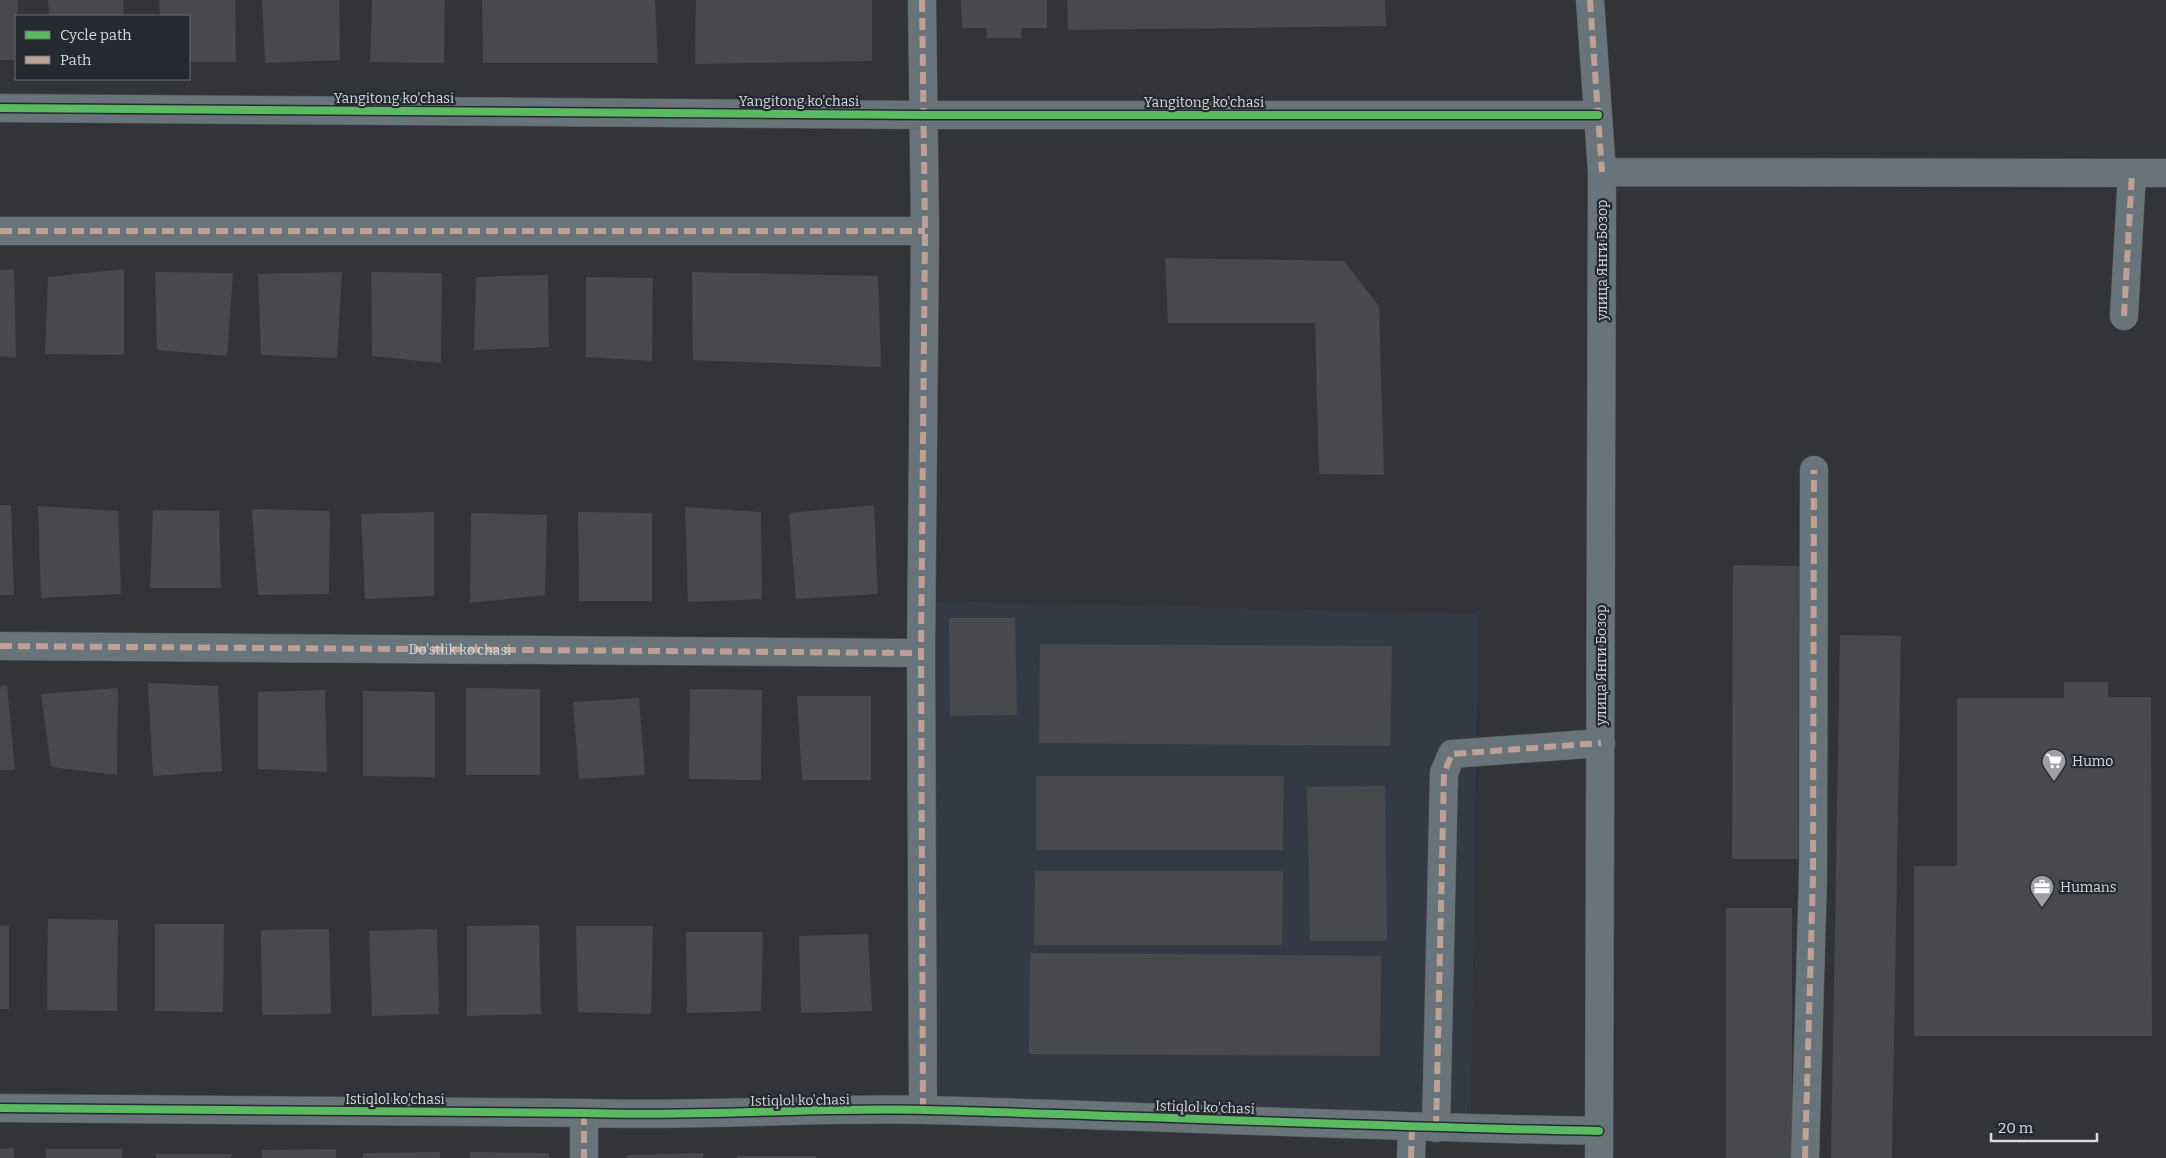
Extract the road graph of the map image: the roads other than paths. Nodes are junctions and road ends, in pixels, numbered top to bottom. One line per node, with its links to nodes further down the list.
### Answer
1 (922, 0): 4 (street)
2 (1590, 0): 5 (street, улица Янги Бозор)
3 (0, 108): 4 (street, Yangitong ko'chasi)
4 (925, 114): 5 (street, Yangitong ko'chasi); 10 (street)
5 (1598, 115): 6 (street, улица Янги Бозор)
6 (1602, 172): 7 (street); 15 (street, улица Янги Бозор)
7 (2132, 173): 8 (street); 11 (street)
8 (2166, 174)
9 (0, 231): 10 (street)
10 (925, 231): 14 (street)
11 (2124, 316)
12 (1814, 470): 23 (street)
13 (0, 646): 14 (street, Do'stlik ko'chasi)
14 (921, 653): 17 (street)
15 (1601, 743): 19 (street); 20 (street, улица Янги Бозор)
16 (0, 1108): 18 (street, Istiqlol ko'chasi)
17 (923, 1110): 18 (street, Istiqlol ko'chasi); 19 (street, Istiqlol ko'chasi)
18 (584, 1113): 21 (street)
19 (1424, 1128): 20 (street, Istiqlol ko'chasi); 22 (street)
20 (1599, 1145)
21 (584, 1158)
22 (1411, 1158)
23 (1806, 1158)

